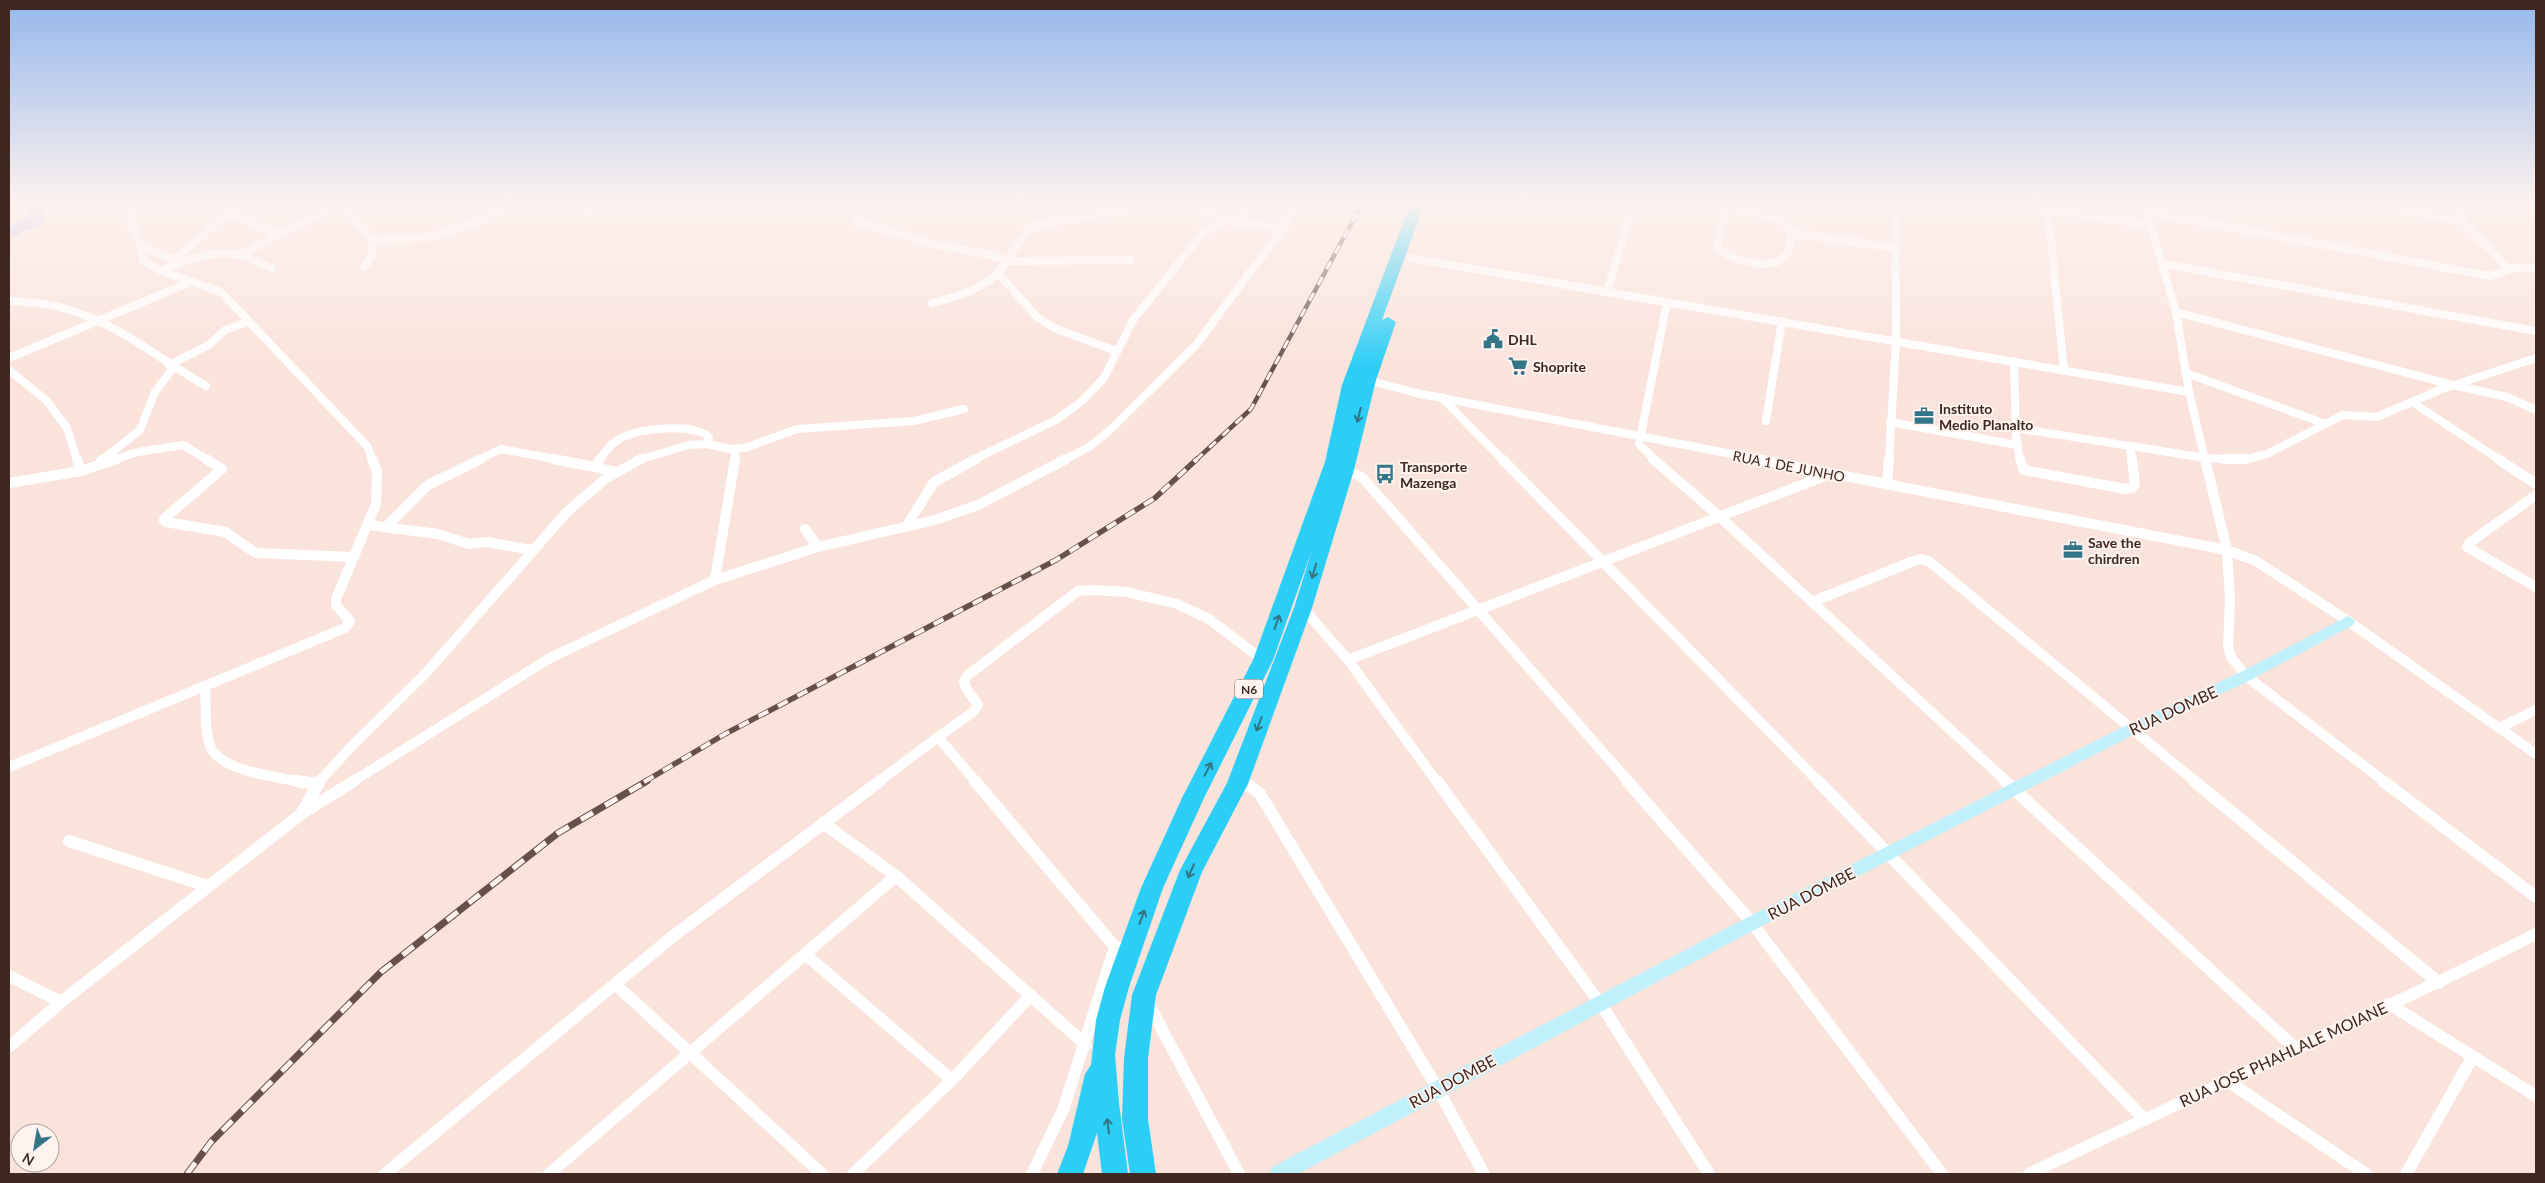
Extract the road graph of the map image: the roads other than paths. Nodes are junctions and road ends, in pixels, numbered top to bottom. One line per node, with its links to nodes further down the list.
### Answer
1 (143, 257): 29 (street)
2 (169, 257): 21 (street)
3 (180, 257): 21 (street)
4 (198, 257): 21 (street)
5 (245, 257): 26 (street)
6 (371, 257): 25 (street)
7 (995, 257): 22 (street)
8 (1010, 257): 22 (street)
9 (1183, 257): 42 (street)
10 (1261, 257): 81 (street)
11 (1400, 257): 50 (highway, N6)
12 (1617, 257): 32 (street)
13 (1734, 257): 14 (street)
14 (1786, 257)
15 (1896, 257): 41 (street)
16 (2053, 257): 48 (street)
17 (2162, 257): 24 (street)
18 (2397, 257): 27 (street)
19 (2497, 257): 27 (street)
20 (1410, 258): 32 (street); 50 (highway, N6)
21 (177, 260): 29 (street)
22 (1008, 260): 23 (street); 30 (street)
23 (1130, 260)
24 (2164, 264): 36 (street); 40 (street)
25 (364, 267)
26 (272, 268)
27 (2508, 268): 28 (street)
28 (2536, 268)
29 (161, 271): 31 (street)
30 (998, 272): 35 (street); 42 (street)
31 (193, 281): 38 (street); 39 (street)
32 (1607, 292): 34 (street)
33 (9, 301): 38 (street)
34 (1667, 302): 37 (street); 62 (street)
35 (932, 303)
36 (2176, 312): 49 (street); 51 (street)
37 (1782, 321): 41 (street); 58 (street)
38 (99, 322): 43 (street); 46 (street)
39 (248, 322): 46 (street); 79 (street)
40 (2536, 332)
41 (1896, 340): 45 (street); 59 (street)
42 (1116, 351): 81 (street)
43 (9, 358)
44 (2536, 358): 51 (street)
45 (2014, 361): 48 (street); 61 (street)
46 (171, 367): 52 (street); 68 (street)
47 (9, 370): 71 (street)
48 (2064, 370): 53 (street)
49 (2186, 373): 53 (street); 60 (street)
50 (1360, 378): 54 (street, RUA 1 DE JUNHO); 70 (highway, N6, one-way to 70); 94 (highway, N6, one-way to 50)
51 (2453, 385): 55 (street); 57 (street)
52 (206, 386)
53 (2189, 392): 67 (street)
54 (1441, 397): 62 (street, RUA 1 DE JUNHO); 87 (street)
55 (2412, 402): 60 (street); 75 (street)
56 (964, 409): 66 (street)
57 (2536, 410)
58 (1766, 421)
59 (1890, 422): 64 (street); 76 (street)
60 (2323, 423): 67 (street)
61 (2016, 428): 64 (street); 65 (street)
62 (1641, 436): 73 (street, RUA 1 DE JUNHO); 78 (street)
63 (707, 444): 66 (street); 69 (street); 72 (street)
64 (2017, 445): 65 (street)
65 (2130, 446): 67 (street)
66 (736, 450): 88 (street)
67 (2206, 458): 85 (street)
68 (92, 467): 71 (street); 86 (street)
69 (595, 467): 72 (street); 80 (street)
70 (1345, 470): 91 (highway, N6, one-way to 91); 92 (street)
71 (81, 471): 74 (street)
72 (616, 472): 84 (street)
73 (1830, 474): 76 (street, RUA 1 DE JUNHO); 78 (street)
74 (9, 484)
75 (2536, 484)
76 (1887, 485): 85 (street, RUA 1 DE JUNHO)
77 (2536, 495): 89 (street)
78 (1720, 517): 87 (street); 90 (street)
79 (368, 526): 80 (street); 86 (street)
80 (387, 526): 84 (street)
81 (906, 527): 83 (street)
82 (804, 529): 83 (street)
83 (818, 547): 88 (street)
84 (532, 550): 104 (street)
85 (2227, 550): 93 (street, RUA 1 DE JUNHO); 96 (street)
86 (354, 557): 97 (street)
87 (1604, 562): 92 (street); 110 (street)
88 (715, 580): 107 (street)
89 (2536, 587)
90 (1812, 602): 99 (street); 106 (street)
91 (1303, 608): 95 (street); 105 (highway, N6, one-way to 105)
92 (1480, 611): 95 (street); 114 (street)
93 (2348, 620): 96 (street, RUA DOMBE); 100 (street, RUA 1 DE JUNHO)
94 (1263, 660): 101 (street); 116 (highway, N6, one-way to 94)
95 (1348, 660): 124 (street)
96 (2246, 676): 99 (street, RUA DOMBE); 113 (street)
97 (205, 686): 103 (street); 104 (street)
98 (2536, 710): 100 (street)
99 (2134, 728): 106 (street, RUA DOMBE); 119 (street)
100 (2499, 728): 102 (street, RUA 1 DE JUNHO)
101 (938, 737): 108 (street); 116 (street)
102 (2536, 754)
103 (9, 767)
104 (316, 784): 107 (street)
105 (1237, 784): 122 (highway, N6, one-way to 122); 133 (street)
106 (2016, 790): 110 (street, RUA DOMBE); 127 (street)
107 (301, 814): 112 (street)
108 (824, 823): 111 (street); 120 (street)
109 (69, 841): 112 (street)
110 (1889, 853): 114 (street, RUA DOMBE); 135 (street)
111 (896, 876): 117 (street); 121 (street)
112 (207, 886): 123 (street)
113 (2536, 897)
114 (1752, 923): 124 (street, RUA DOMBE); 149 (street)
115 (2536, 934): 119 (street, RUA JOSE PHAHLALE MOIANE)
116 (1123, 948): 128 (highway, N6)
117 (805, 954): 129 (street); 131 (street)
118 (9, 976): 123 (street)
119 (2439, 983): 125 (street, RUA JOSE PHAHLALE MOIANE)
120 (615, 984): 129 (street); 137 (street)
121 (1031, 995): 128 (street); 131 (street)
122 (1144, 995): 144 (highway, N6); 145 (street)
123 (61, 1002): 126 (street)
124 (1600, 1003): 133 (street, RUA DOMBE); 148 (street)
125 (2388, 1004): 127 (street, RUA JOSE PHAHLALE MOIANE); 130 (street)
126 (9, 1047)
127 (2295, 1048): 132 (street, RUA JOSE PHAHLALE MOIANE)
128 (1094, 1050): 141 (street); 142 (highway); 143 (highway, N6, one-way to 128)
129 (692, 1053): 138 (street); 139 (street)
130 (2472, 1058): 134 (street); 151 (street)
131 (952, 1080): 140 (street)
132 (2226, 1080): 135 (street, RUA JOSE PHAHLALE MOIANE); 150 (street)
133 (1438, 1089): 146 (street, RUA DOMBE); 147 (street)
134 (2536, 1096)
135 (2145, 1120): 136 (street, RUA JOSE PHAHLALE MOIANE)
136 (2035, 1173)
137 (384, 1174)
138 (549, 1174)
139 (822, 1174)
140 (853, 1174)
141 (1032, 1174)
142 (1070, 1174)
143 (1115, 1174)
144 (1143, 1174)
145 (1239, 1174)
146 (1279, 1174)
147 (1484, 1174)
148 (1709, 1174)
149 (1942, 1174)
150 (2366, 1174)
151 (2406, 1174)

